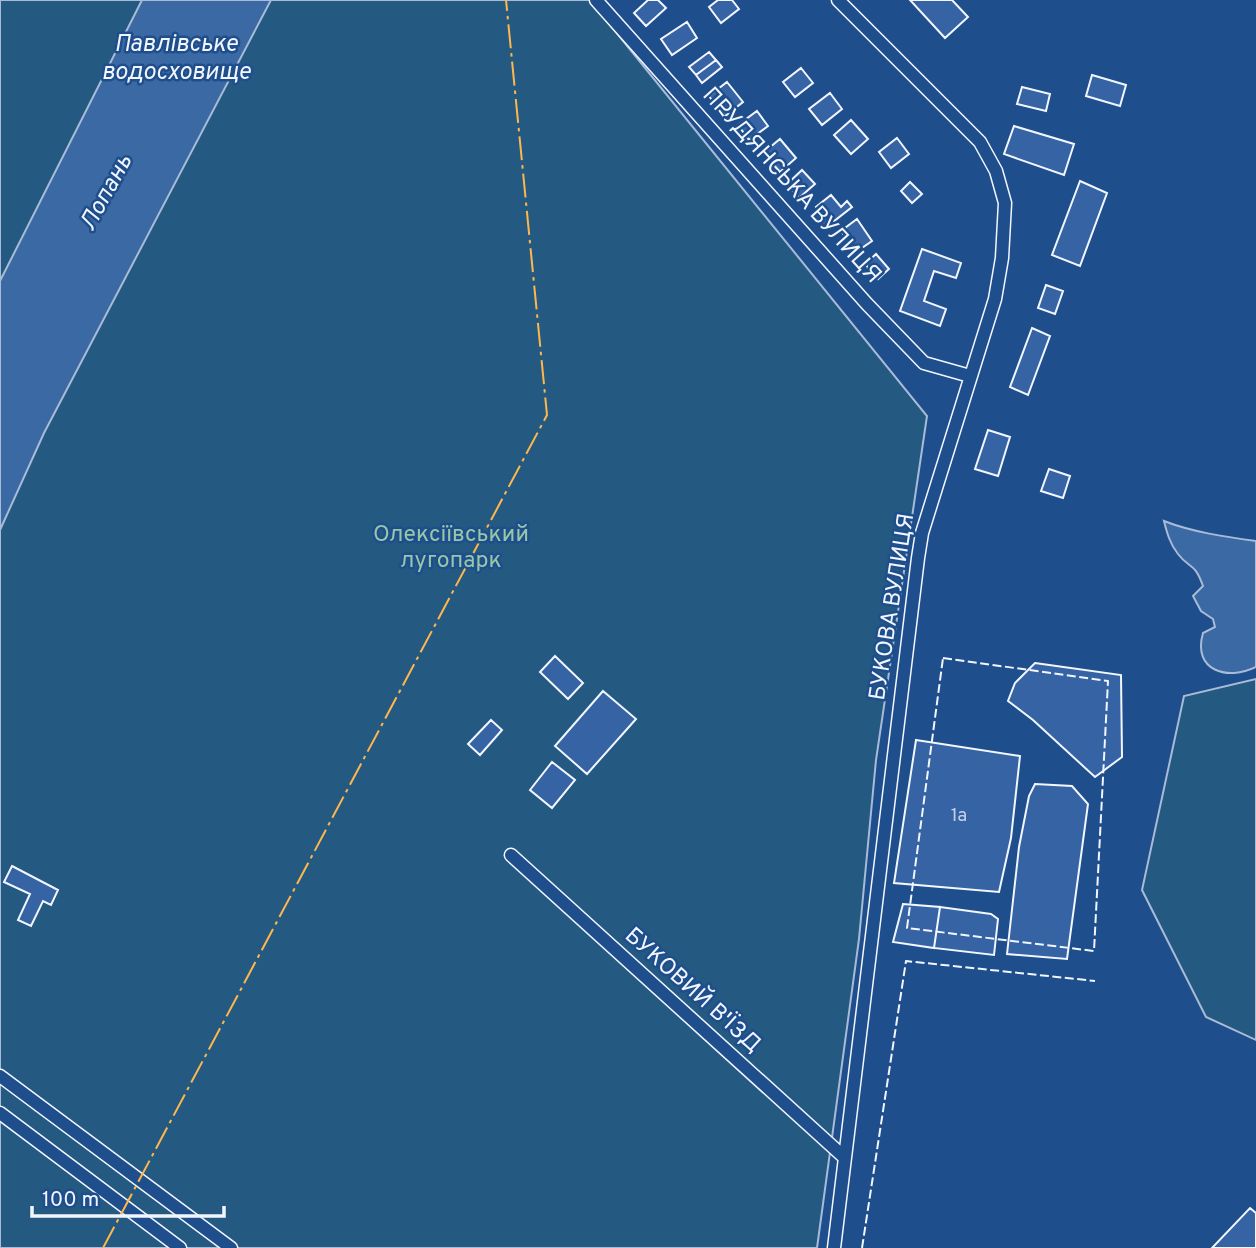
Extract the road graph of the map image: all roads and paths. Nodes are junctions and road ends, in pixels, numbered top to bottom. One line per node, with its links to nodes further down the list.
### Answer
1 (596, 0): 3 (street, ПРУДЯНСЬКА ВУЛИЦЯ)
2 (838, 0): 3 (street, БУКОВА ВУЛИЦЯ)
3 (970, 376): 7 (street, БУКОВА ВУЛИЦЯ)
4 (511, 855): 7 (street, БУКОВИЙ В'ЇЗД)
5 (0, 1076): 9 (street)
6 (0, 1113): 8 (street)
7 (845, 1158): 10 (street, БУКОВА ВУЛИЦЯ)
8 (180, 1248)
9 (231, 1248)
10 (834, 1248)

